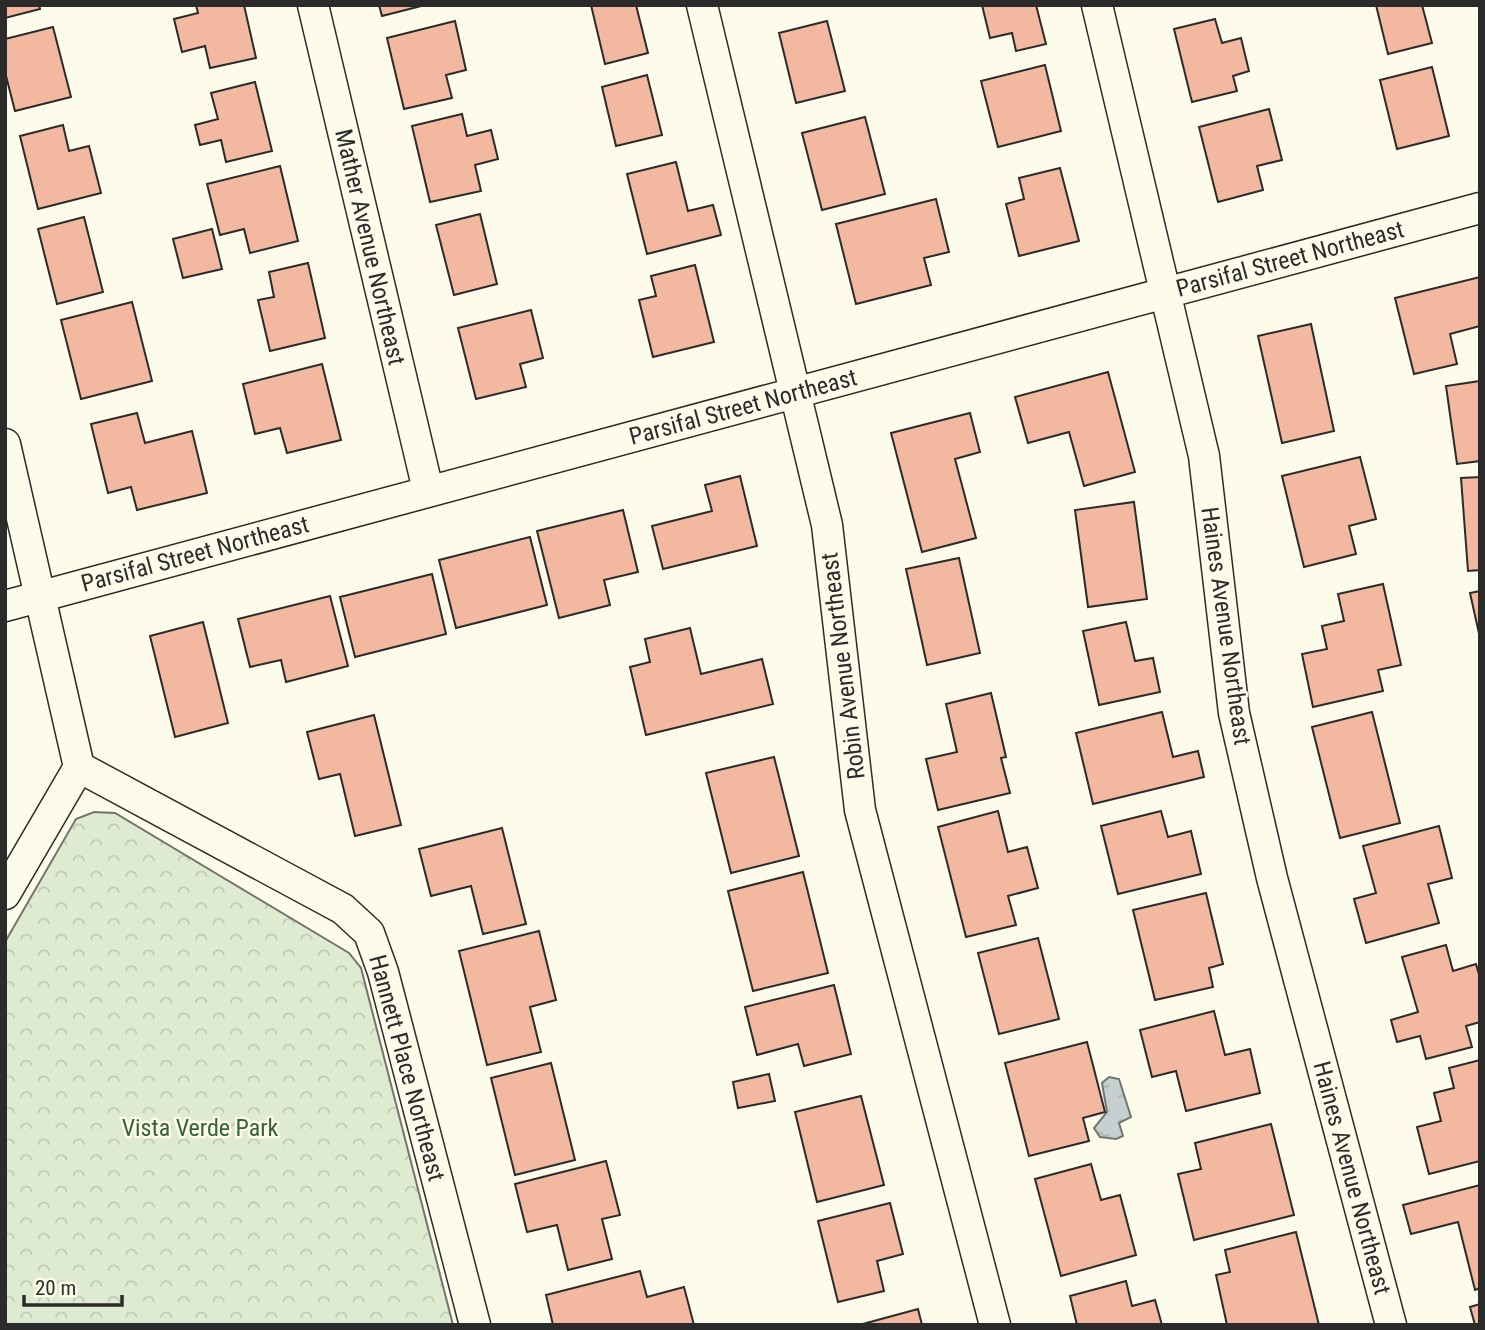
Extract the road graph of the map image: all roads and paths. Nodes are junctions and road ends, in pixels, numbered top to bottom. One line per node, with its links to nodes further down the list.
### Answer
1 (313, 5): 8 (street, Mather Avenue Northeast)
2 (702, 5): 6 (street, Robin Avenue Northeast)
3 (1097, 5): 5 (street, Haines Avenue Northeast)
4 (1480, 208): 5 (street, Parsifal Street Northeast)
5 (1165, 293): 6 (street, Parsifal Street Northeast); 15 (street, Haines Avenue Northeast)
6 (794, 394): 8 (street, Parsifal Street Northeast); 14 (street, Robin Avenue Northeast)
7 (5, 444): 9 (street)
8 (428, 490): 9 (street, Parsifal Street Northeast)
9 (41, 597): 10 (street, Parsifal Street Northeast); 11 (street)
10 (5, 606)
11 (79, 767): 12 (street); 13 (street, Hannett Place Northeast)
12 (5, 894)
13 (475, 1325)
14 (995, 1325)
15 (1391, 1325)

